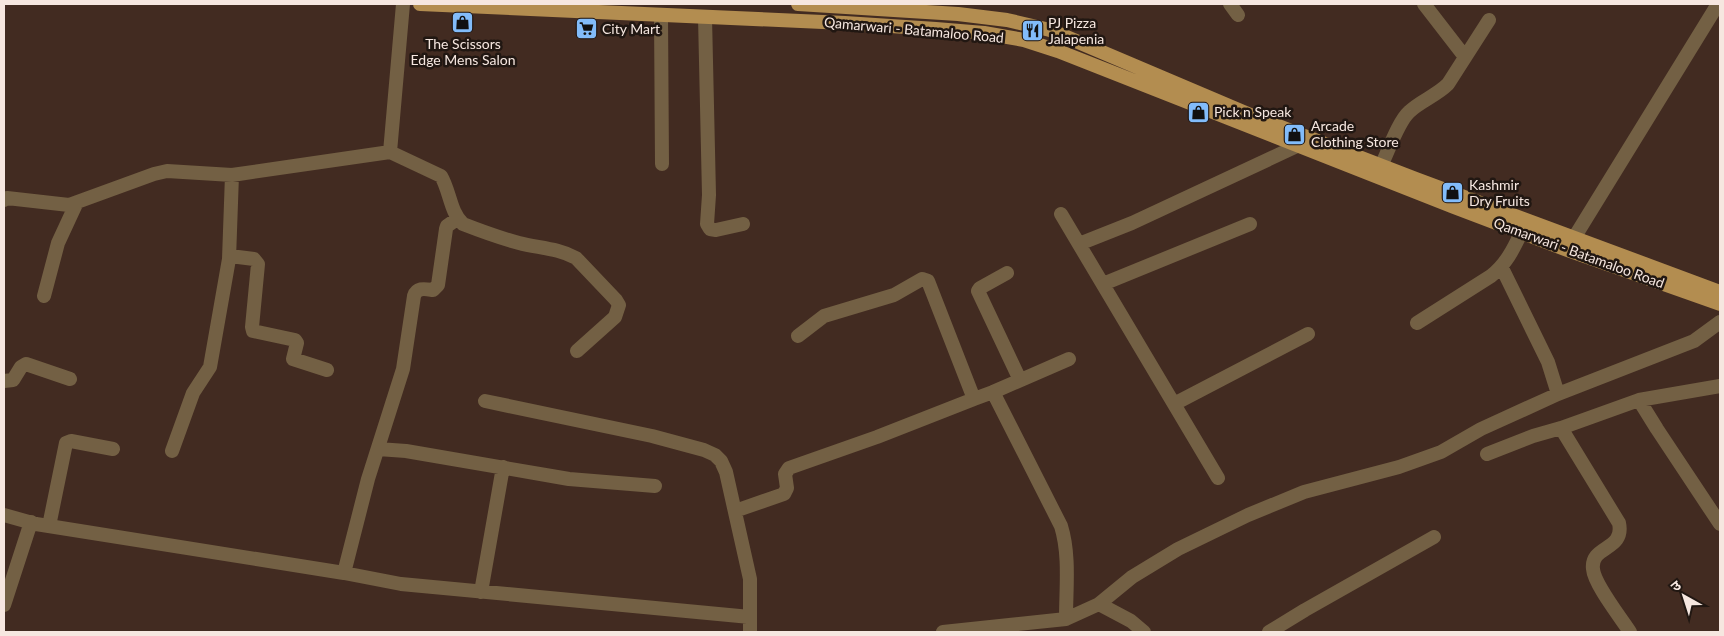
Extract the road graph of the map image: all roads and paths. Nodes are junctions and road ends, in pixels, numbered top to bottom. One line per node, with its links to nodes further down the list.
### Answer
1 (403, 4): 11 (street)
2 (420, 4): 6 (main road, Qamarwari - Batamaloo Road)
3 (798, 4): 13 (main road, Qamarwari - Batamaloo Road)
4 (1424, 4): 9 (street)
5 (1718, 4): 22 (street)
6 (661, 15): 7 (main road, Qamarwari - Batamaloo Road); 12 (street)
7 (706, 17): 10 (main road, Qamarwari - Batamaloo Road); 19 (street)
8 (1489, 20): 9 (street)
9 (1465, 57): 13 (street)
10 (1297, 146): 21 (main road, Qamarwari - Batamaloo Road); 23 (street)
11 (390, 152): 14 (street); 18 (street)
12 (662, 164)
13 (1381, 166): 22 (main road, Qamarwari - Batamaloo Road)
14 (232, 175): 16 (street); 24 (street)
15 (4, 200): 16 (street)
16 (77, 202): 29 (street)
17 (1061, 214): 23 (street)
18 (457, 218): 35 (street); 50 (street)
19 (743, 224)
20 (1250, 224): 27 (street)
21 (1522, 233): 25 (street); 30 (main road, Qamarwari - Batamaloo Road)
22 (1574, 238): 28 (main road, Qamarwari - Batamaloo Road)
23 (1079, 244): 27 (street)
24 (230, 256): 37 (street); 51 (street)
25 (1502, 268): 32 (street); 43 (street)
26 (1007, 273): 39 (street)
27 (1103, 284): 47 (street)
28 (1720, 292)
29 (44, 296)
30 (1720, 304)
31 (1720, 322): 43 (street)
32 (1417, 323)
33 (1308, 334): 47 (street)
34 (798, 336): 44 (street)
35 (577, 351)
36 (1069, 359): 39 (street)
37 (327, 370)
38 (70, 379): 40 (street)
39 (1020, 380): 42 (street)
40 (4, 381)
41 (1720, 386): 45 (street)
42 (993, 392): 44 (street); 67 (street)
43 (1558, 394): 64 (street)
44 (974, 399): 56 (street)
45 (1639, 400): 48 (street); 59 (street)
46 (485, 401): 56 (street)
47 (1174, 404): 54 (street)
48 (1561, 428): 52 (street); 72 (street)
49 (113, 449): 60 (street)
50 (378, 449): 53 (street); 62 (street)
51 (172, 450)
52 (1487, 454)
53 (503, 467): 55 (street); 63 (street)
54 (1218, 478)
55 (655, 486)
56 (735, 511): 66 (street)
57 (4, 515): 58 (street)
58 (31, 522): 60 (street); 65 (street)
59 (1720, 524)
60 (50, 526): 62 (street)
61 (1434, 537): 71 (street)
62 (344, 573): 63 (street)
63 (481, 592): 66 (street)
64 (1099, 604): 67 (street); 70 (street)
65 (4, 605)
66 (750, 617): 68 (street)
67 (1066, 619): 69 (street)
68 (750, 632)
69 (943, 632)
70 (1144, 632)
71 (1269, 632)
72 (1630, 632)

